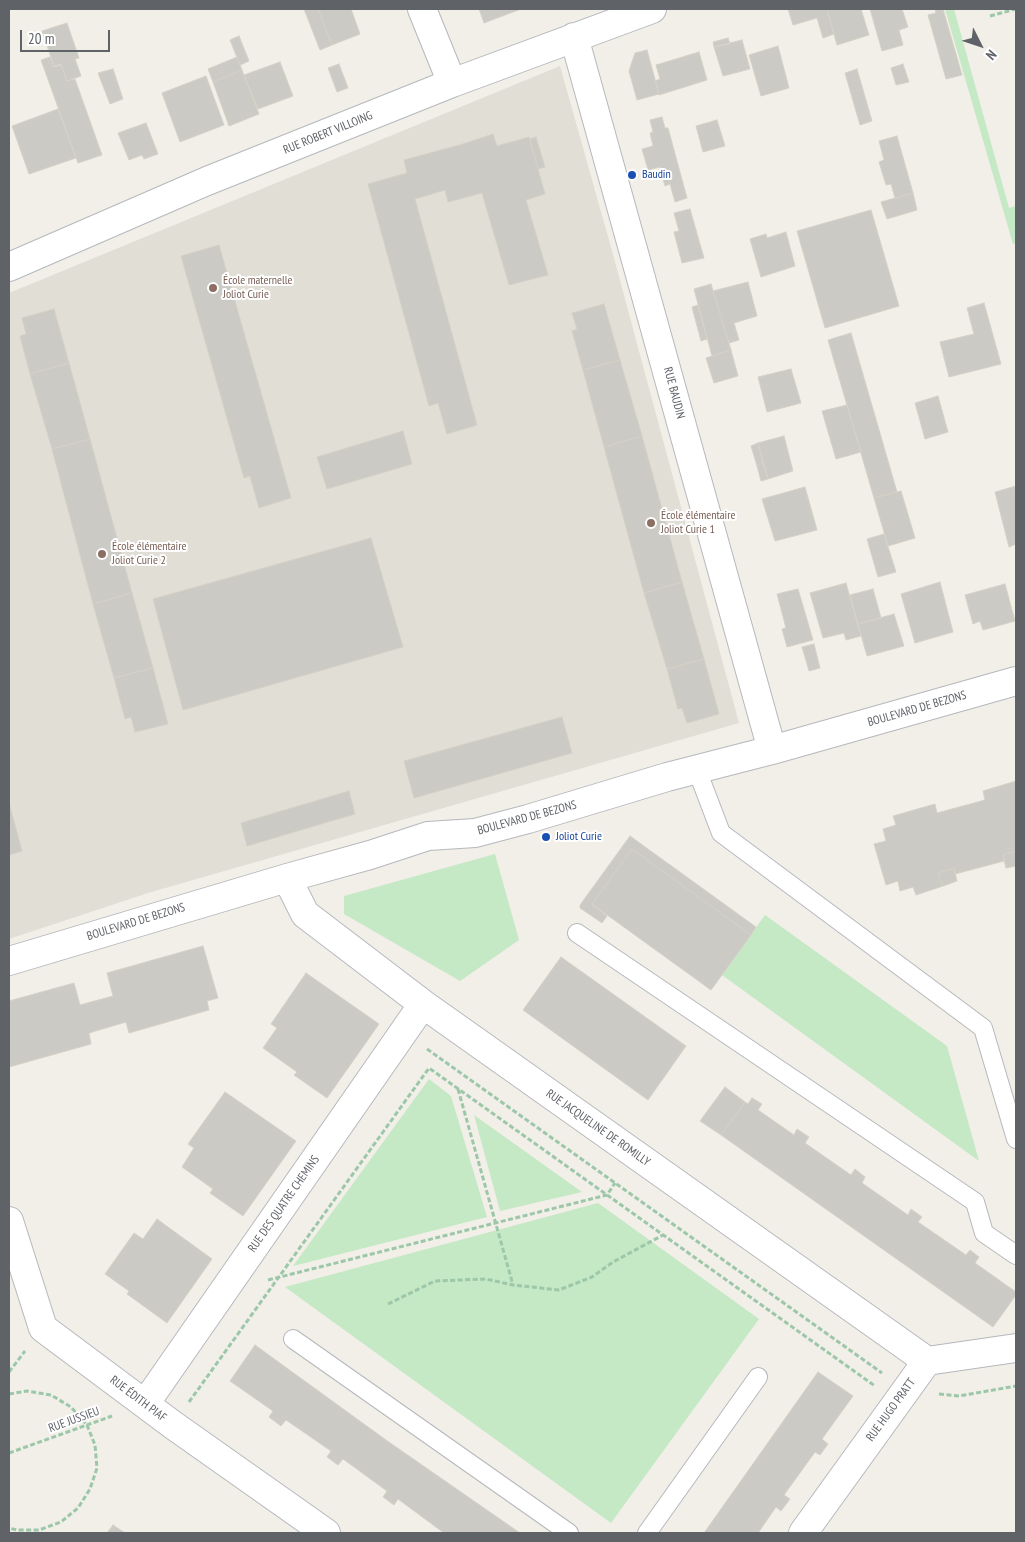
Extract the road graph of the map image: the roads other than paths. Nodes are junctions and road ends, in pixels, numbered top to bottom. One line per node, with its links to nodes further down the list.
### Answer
1 (422, 9): 4 (street)
2 (652, 9): 3 (street, RUE ROBERT VILLOING)
3 (574, 37): 4 (street, RUE ROBERT VILLOING); 7 (street, RUE BAUDIN)
4 (452, 83): 5 (street, RUE ROBERT VILLOING)
5 (9, 267)
6 (1016, 681): 7 (street, BOULEVARD DE BEZONS)
7 (772, 750): 8 (street, BOULEVARD DE BEZONS)
8 (697, 770): 9 (street, BOULEVARD DE BEZONS); 13 (lane)
9 (287, 878): 11 (street, BOULEVARD DE BEZONS); 12 (street, RUE JACQUELINE DE ROMILLY)
10 (577, 933): 15 (lane)
11 (9, 961)
12 (423, 1004): 18 (street, RUE JACQUELINE DE ROMILLY); 20 (street, RUE DES QUATRE CHEMINS)
13 (1016, 1139)
14 (9, 1221): 20 (street, RUE ÉDITH PIAF)
15 (1016, 1255)
16 (293, 1339): 22 (lane)
17 (1016, 1348): 18 (street)
18 (927, 1361): 24 (street, RUE HUGO PRATT)
19 (758, 1377): 23 (lane)
20 (145, 1404): 21 (street, RUE ÉDITH PIAF)
21 (326, 1533)
22 (569, 1533)
23 (647, 1533)
24 (803, 1533)

